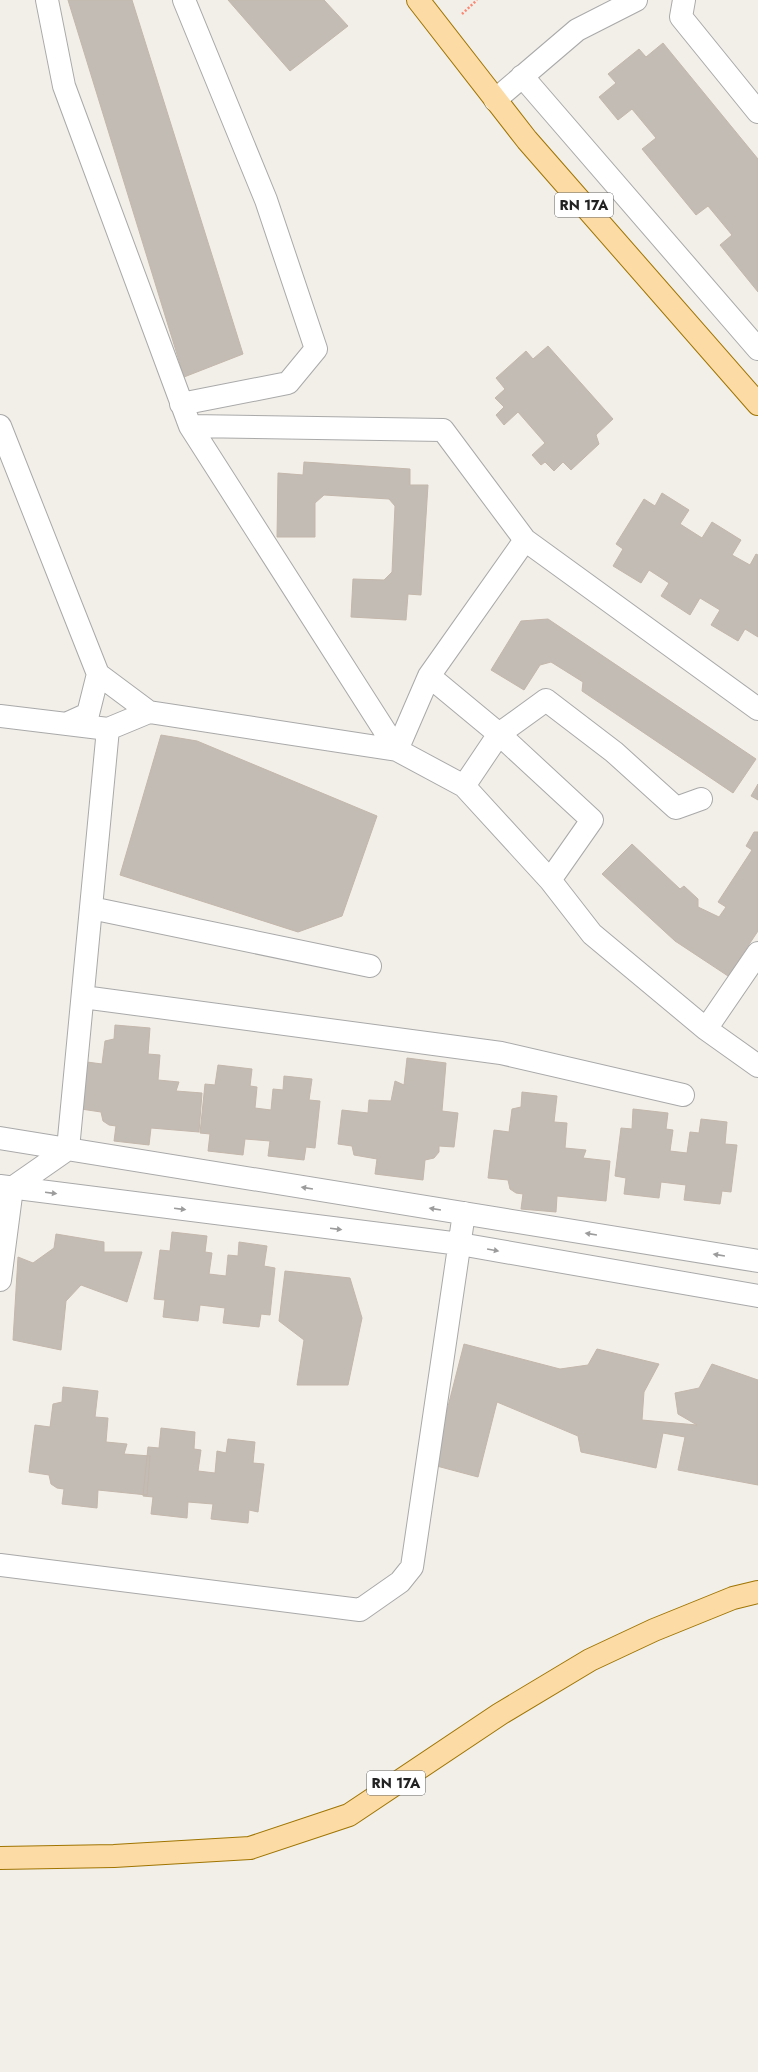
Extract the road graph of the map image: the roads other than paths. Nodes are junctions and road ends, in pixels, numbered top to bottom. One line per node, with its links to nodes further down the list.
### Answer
1 (48, 0): 10 (street)
2 (184, 0): 10 (street)
3 (418, 0): 7 (main road, RN 17A)
4 (636, 0): 6 (street)
5 (684, 0): 8 (street)
6 (522, 76): 7 (street); 9 (street)
7 (495, 100): 11 (main road, RN 17A)
8 (758, 112)
9 (758, 349)
10 (181, 404): 13 (street)
11 (758, 404)
12 (0, 426): 15 (street)
13 (190, 426): 14 (street); 23 (street)
14 (525, 540): 16 (street); 17 (street)
15 (98, 674): 18 (street); 20 (street)
16 (428, 676): 22 (street); 23 (street)
17 (758, 709)
18 (148, 712): 21 (street); 23 (street)
19 (0, 716): 20 (street)
20 (66, 724): 21 (street)
21 (108, 729): 27 (street)
22 (499, 734): 24 (street); 25 (street); 26 (street)
23 (397, 750): 24 (street)
24 (464, 786): 26 (street)
25 (701, 799)
26 (550, 880): 31 (street)
27 (91, 908): 29 (street); 30 (street)
28 (758, 953): 31 (street)
29 (370, 966)
30 (83, 997): 33 (street); 35 (street)
31 (706, 1029): 32 (street)
32 (758, 1066)
33 (683, 1095)
34 (0, 1138): 35 (street)
35 (68, 1149): 36 (street); 37 (street, one-way to 35)
36 (6, 1187): 38 (street, one-way to 38); 40 (street)
37 (464, 1213): 38 (street); 39 (street, one-way to 37)
38 (460, 1244): 41 (street, one-way to 41); 42 (street)
39 (758, 1261)
40 (0, 1280)
41 (758, 1296)
42 (0, 1565)
43 (758, 1592): 44 (main road, RN 17A)
44 (0, 1858)

